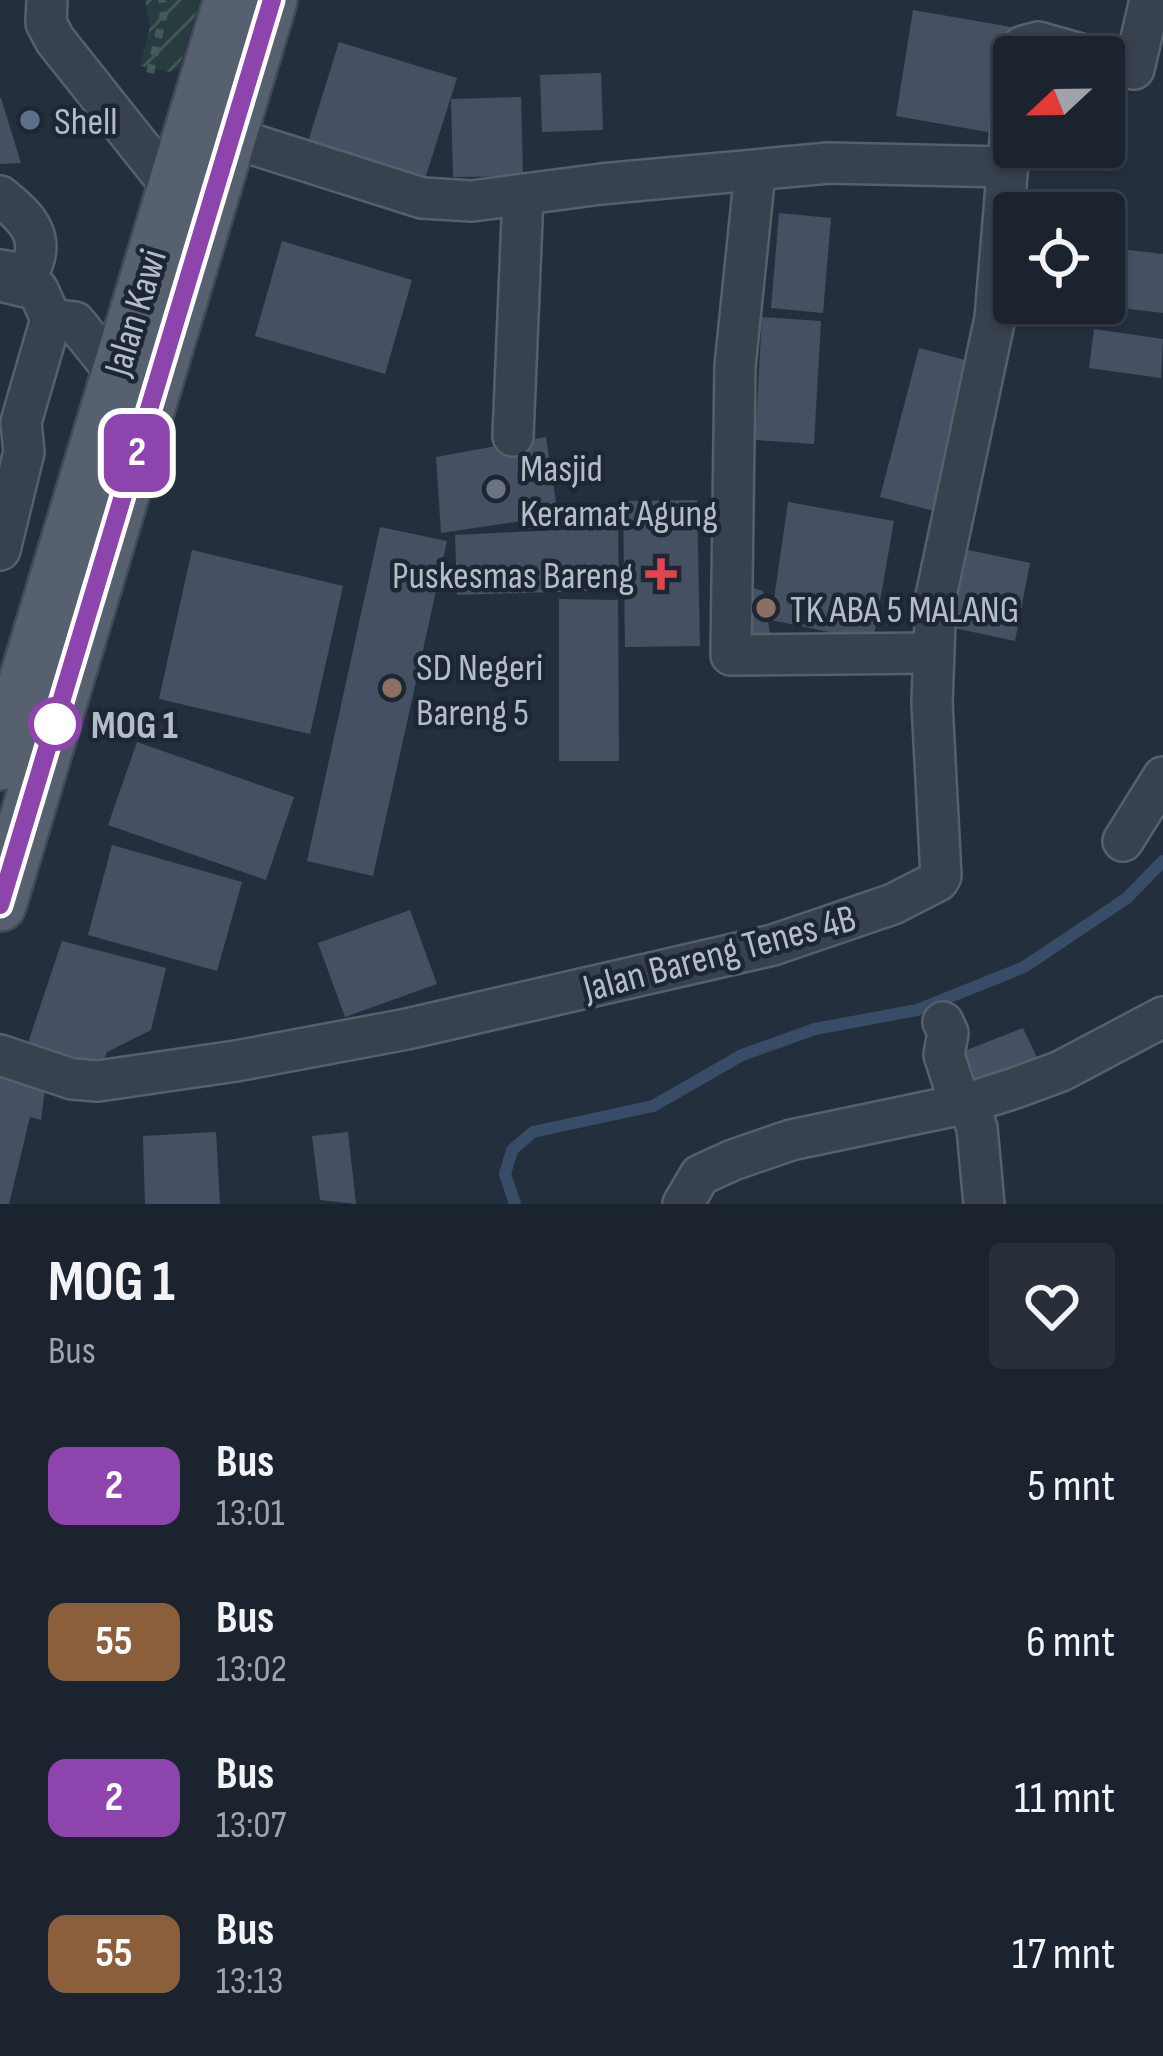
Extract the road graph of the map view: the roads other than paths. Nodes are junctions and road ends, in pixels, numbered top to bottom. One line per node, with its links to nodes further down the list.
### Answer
1 (46, 0): 10 (street)
2 (230, 0): 10 (main road, Jalan Kawi)
3 (272, 0): 6 (main road, Jalan Kawi)
4 (1150, 0): 5 (street)
5 (1134, 73)
6 (233, 138): 12 (street); 25 (main road, Jalan Kawi)
7 (993, 167): 9 (street)
8 (1006, 168): 21 (street, Jalan Bareng Tenes 4B)
9 (755, 172): 12 (street); 21 (street)
10 (171, 186): 16 (main road, Jalan Kawi)
11 (0, 196): 13 (street)
12 (523, 196): 18 (street)
13 (0, 270)
14 (0, 281): 15 (street)
15 (51, 319): 16 (street); 17 (street)
16 (116, 373): 22 (main road, Jalan Kawi)
17 (21, 422): 19 (street); 20 (street)
18 (513, 436)
19 (0, 458)
20 (0, 550)
21 (933, 653): 28 (street, Jalan Bareng Tenes 4B)
22 (0, 764)
23 (1163, 777): 24 (street)
24 (1124, 841)
25 (0, 905)
26 (1163, 1017): 29 (street)
27 (943, 1022): 29 (street)
28 (0, 1054)
29 (964, 1103): 30 (street); 31 (street)
30 (682, 1204)
31 (984, 1204)

